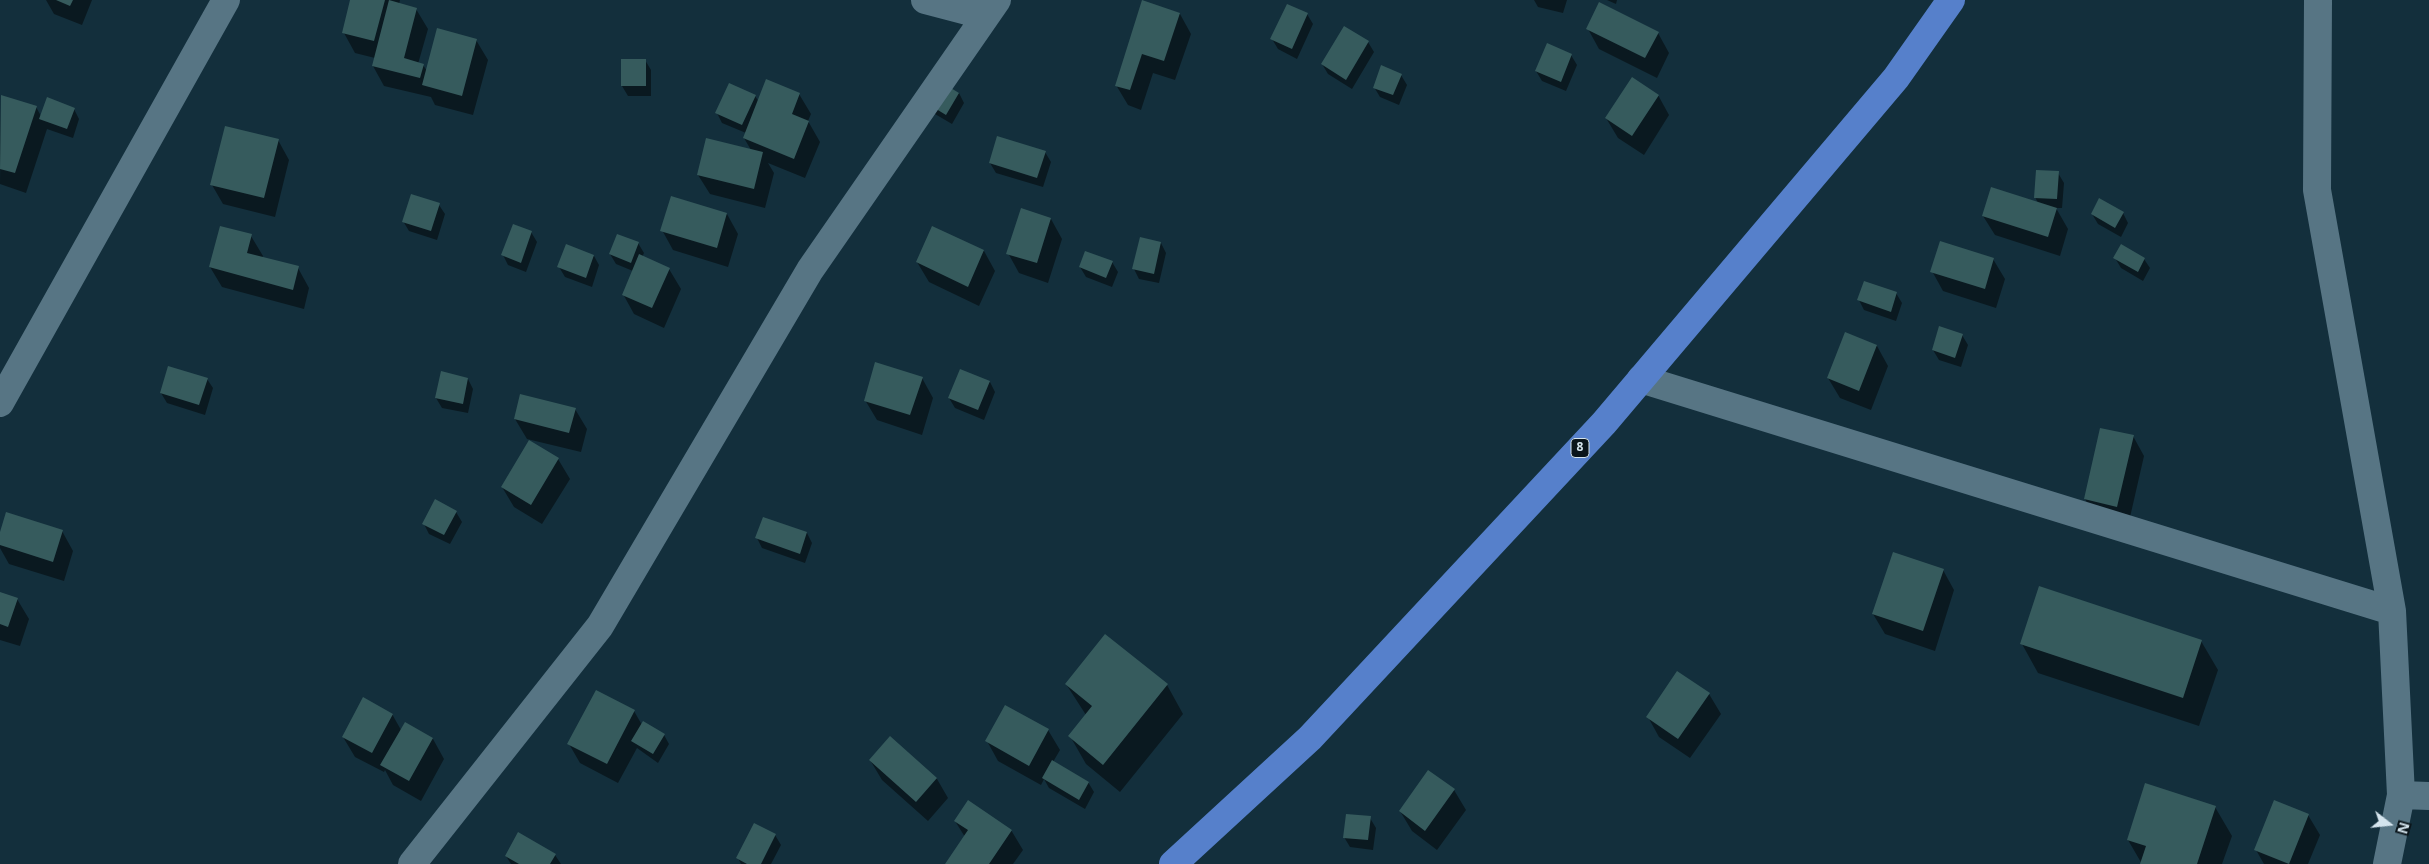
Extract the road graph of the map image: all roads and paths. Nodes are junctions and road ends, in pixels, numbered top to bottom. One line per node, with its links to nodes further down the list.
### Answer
1 (226, 0): 7 (street)
2 (925, 0): 5 (street)
3 (1951, 0): 6 (main road, 8)
4 (2318, 0): 8 (street)
5 (992, 8): 11 (street)
6 (1641, 378): 8 (street); 12 (main road, 8)
7 (0, 402)
8 (2392, 611): 9 (street)
9 (2401, 795): 10 (street); 13 (street)
10 (2429, 796)
11 (412, 864)
12 (1173, 864)
13 (2387, 864)

